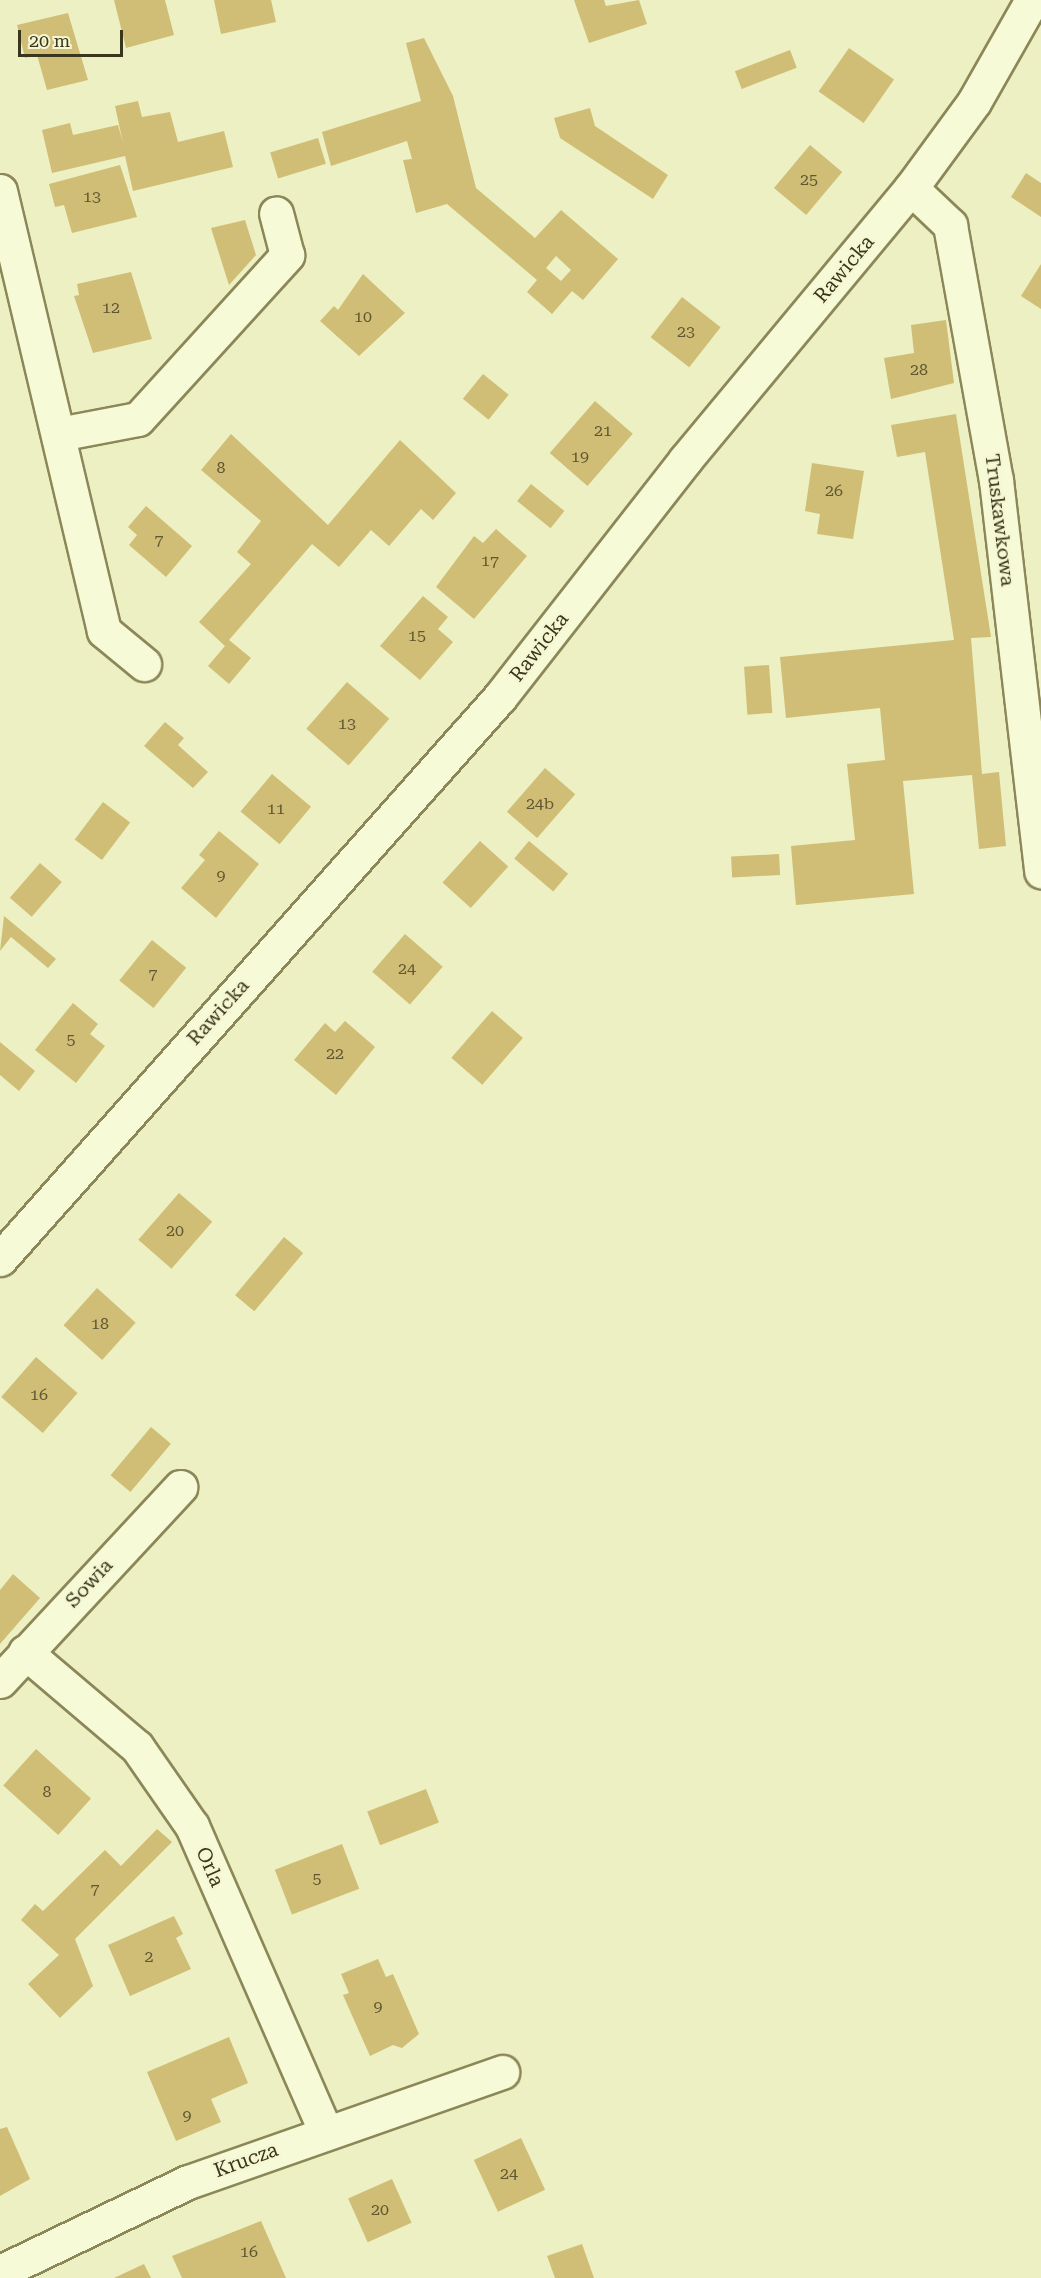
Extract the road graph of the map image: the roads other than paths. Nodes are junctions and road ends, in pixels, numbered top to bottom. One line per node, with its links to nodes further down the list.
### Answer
1 (1032, 0): 2 (street, Rawicka)
2 (911, 188): 7 (street, Truskawkowa); 8 (street, Rawicka)
3 (0, 191): 5 (street)
4 (276, 213): 5 (street)
5 (59, 434): 6 (street)
6 (144, 664)
7 (1041, 871)
8 (0, 1259)
9 (180, 1487): 10 (street, Sowia)
10 (25, 1652): 11 (street, Sowia); 13 (street, Orla)
11 (0, 1681)
12 (502, 2072): 13 (street, Krucza)
13 (325, 2131): 14 (street, Krucza)
14 (0, 2272)

